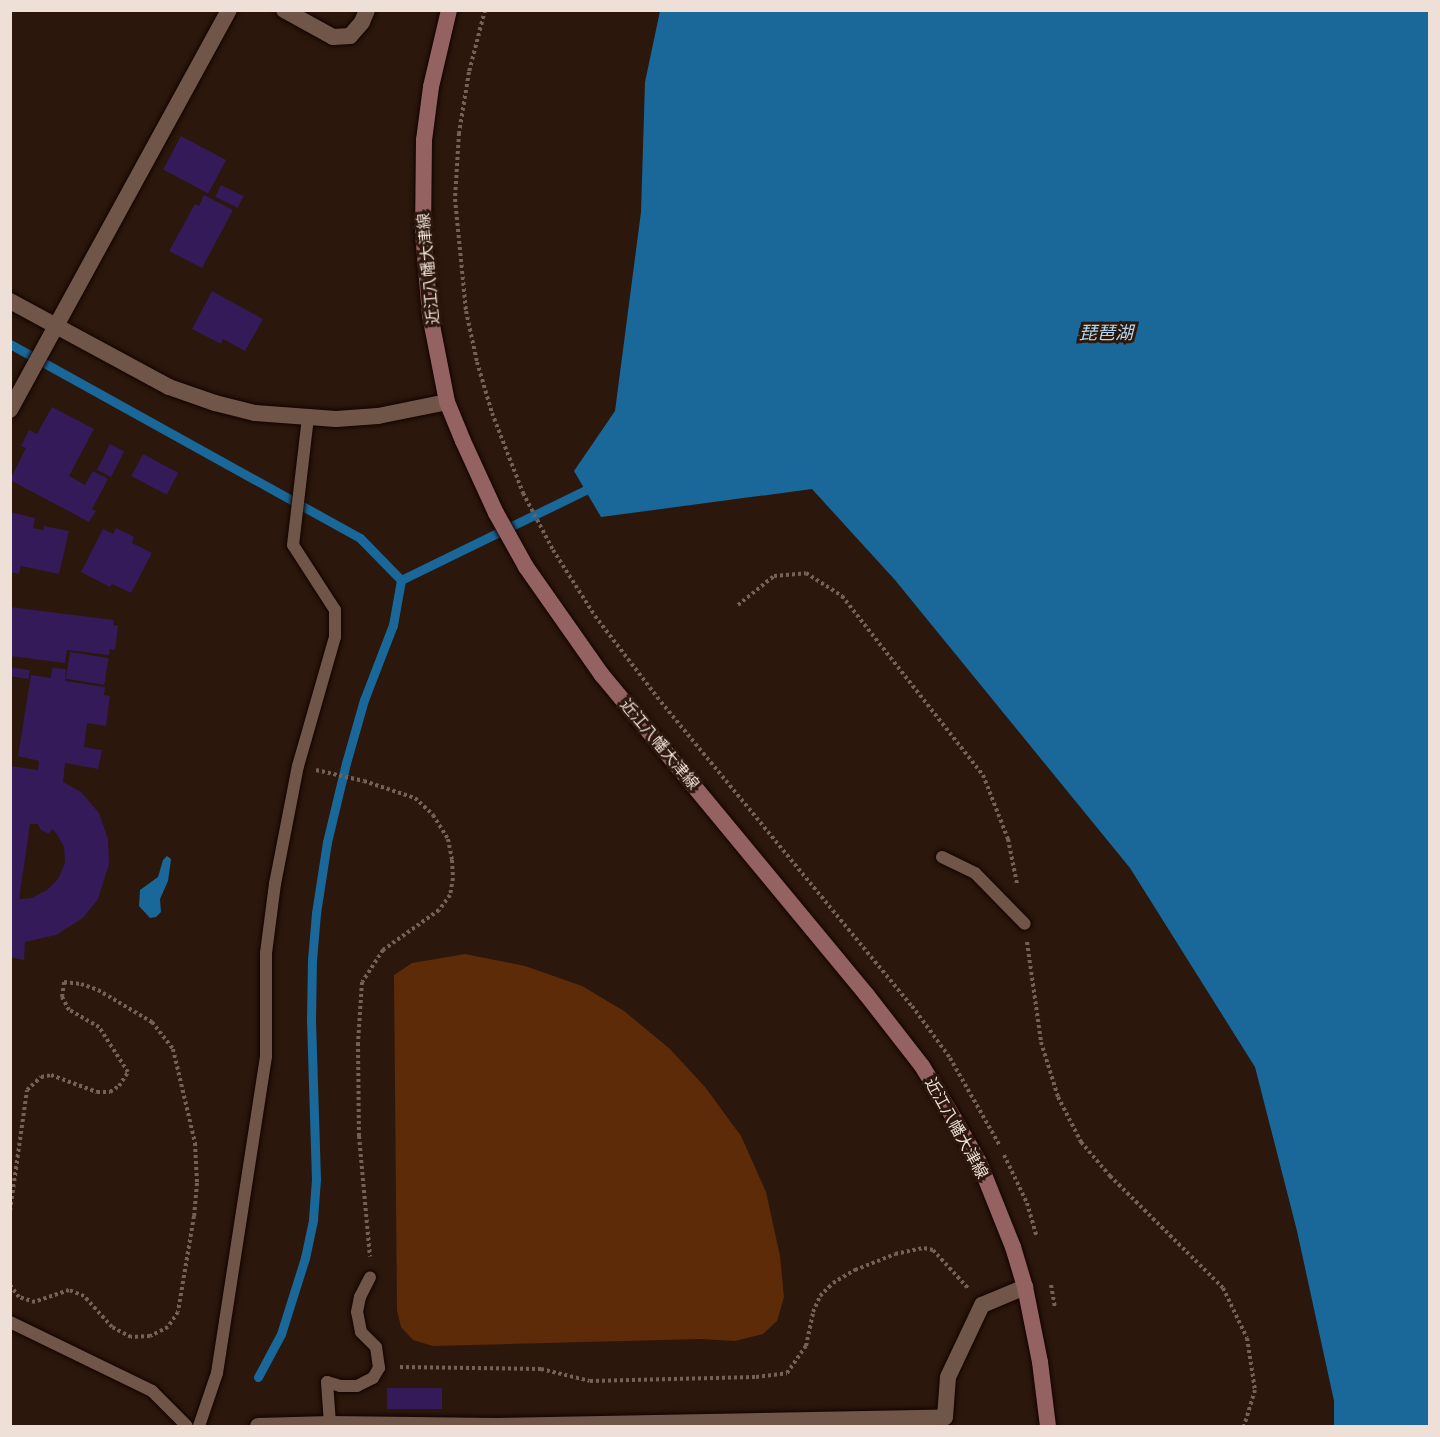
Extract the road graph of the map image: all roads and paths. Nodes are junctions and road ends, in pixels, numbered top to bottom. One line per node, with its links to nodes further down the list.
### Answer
1 (229, 10): 7 (street)
2 (284, 10): 3 (street)
3 (367, 10)
4 (449, 10): 8 (main road, 近江八幡大津線)
5 (485, 10): 11 (path)
6 (10, 301): 7 (street)
7 (57, 326): 9 (street); 10 (street)
8 (447, 402): 10 (street); 19 (main road, 近江八幡大津線)
9 (10, 410)
10 (308, 417): 13 (lane)
11 (542, 528)
12 (738, 605): 15 (path)
13 (298, 766): 17 (path); 25 (lane)
14 (942, 857): 15 (lane)
15 (1025, 924): 30 (path)
16 (10, 1211): 18 (path)
17 (370, 1277): 22 (lane)
18 (10, 1286)
19 (1025, 1287): 20 (street); 29 (main road, 近江八幡大津線)
20 (982, 1305): 22 (path); 28 (street)
21 (10, 1323): 24 (lane)
22 (379, 1365): 23 (lane)
23 (330, 1424): 27 (street); 28 (street)
24 (187, 1426)
25 (199, 1426)
26 (258, 1426): 27 (street)
27 (263, 1426)
28 (496, 1426)
29 (1048, 1426)
30 (1244, 1426)

